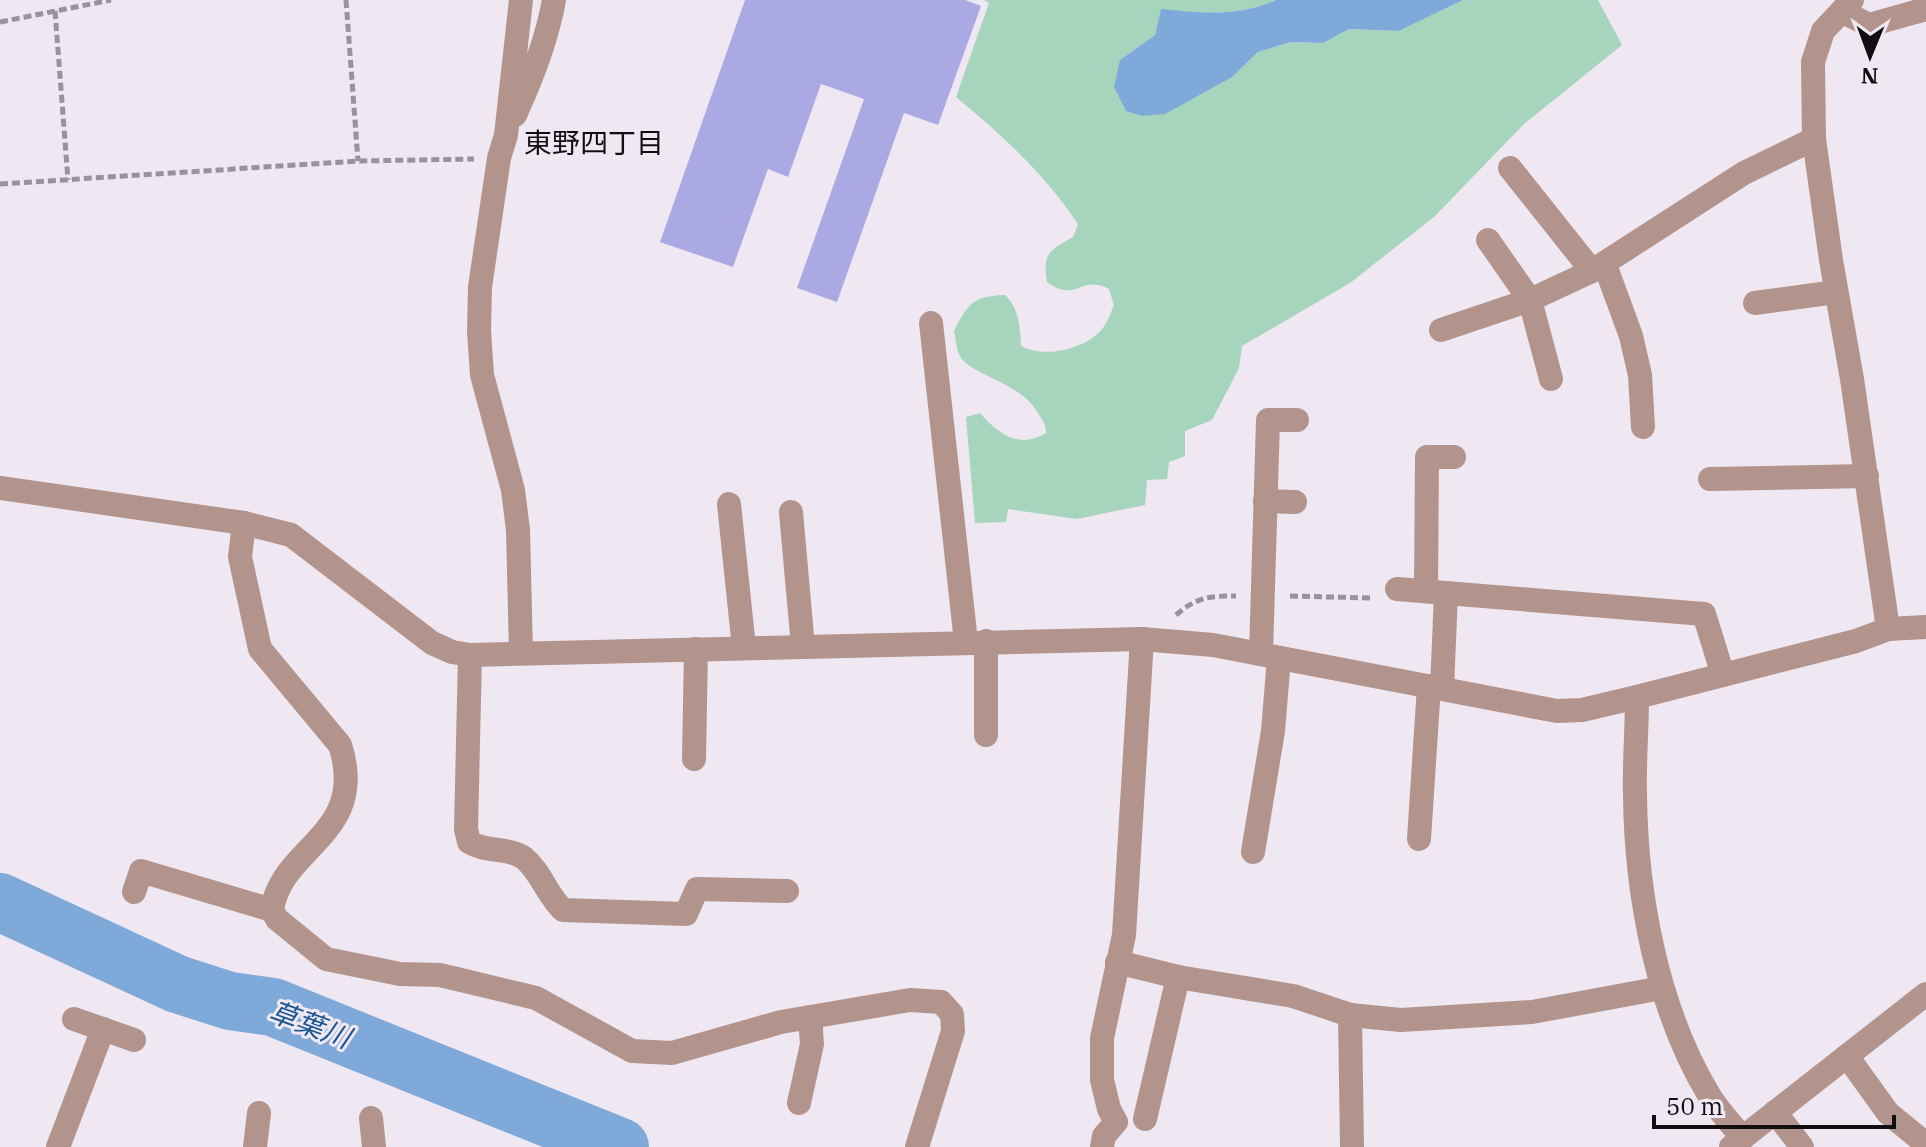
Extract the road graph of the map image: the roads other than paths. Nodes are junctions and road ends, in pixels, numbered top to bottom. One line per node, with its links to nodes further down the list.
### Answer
1 (521, 0): 6 (street)
2 (554, 0): 6 (street)
3 (1847, 6): 4 (street); 5 (street)
4 (1926, 9)
5 (1814, 139): 9 (street); 10 (street)
6 (502, 146): 36 (street)
7 (1510, 168): 9 (street)
8 (1488, 240): 11 (street)
9 (1599, 268): 11 (street); 17 (street)
10 (1836, 292): 12 (street); 19 (street)
11 (1530, 300): 14 (street); 15 (street)
12 (1755, 303)
13 (931, 323): 32 (street)
14 (1441, 330)
15 (1551, 379)
16 (1297, 420): 22 (street)
17 (1643, 427)
18 (1454, 457): 28 (street)
19 (1867, 476): 20 (street); 30 (street)
20 (1710, 479)
21 (0, 488): 26 (street)
22 (1265, 501): 23 (street); 38 (street)
23 (1295, 502)
24 (729, 504): 34 (street)
25 (791, 512): 33 (street)
26 (244, 523): 37 (street); 48 (street)
27 (1397, 589): 28 (street)
28 (1436, 592): 39 (street); 40 (street)
29 (1926, 627): 30 (street)
30 (1888, 629): 39 (street)
31 (1142, 639): 32 (street); 38 (street); 49 (street)
32 (976, 642): 33 (street); 42 (street)
33 (803, 647): 34 (street)
34 (744, 648): 35 (street)
35 (696, 649): 36 (street); 43 (street)
36 (521, 653): 37 (street)
37 (470, 655): 46 (street)
38 (1270, 656): 40 (street); 45 (street)
39 (1723, 675): 41 (street)
40 (1436, 688): 41 (street); 44 (street)
41 (1637, 697): 51 (street)
42 (986, 735)
43 (694, 759)
44 (1419, 839)
45 (1253, 852)
46 (787, 891)
47 (134, 892): 48 (street)
48 (272, 910): 54 (street)
49 (1117, 962): 50 (street); 70 (street)
50 (1178, 977): 53 (street); 63 (street)
51 (1662, 988): 53 (street); 64 (street)
52 (1926, 994): 58 (street)
53 (1350, 1015): 71 (street)
54 (810, 1017): 59 (street); 69 (street)
55 (74, 1019): 56 (street)
56 (103, 1029): 57 (street); 66 (street)
57 (134, 1040)
58 (1847, 1056): 60 (street); 65 (street)
59 (799, 1103)
60 (1775, 1112): 64 (street); 72 (street)
61 (259, 1113): 67 (street)
62 (371, 1118): 68 (street)
63 (1145, 1119)
64 (1737, 1142)
65 (1926, 1144)
66 (58, 1147)
67 (255, 1147)
68 (374, 1147)
69 (917, 1147)
70 (1102, 1147)
71 (1352, 1147)
72 (1802, 1147)

